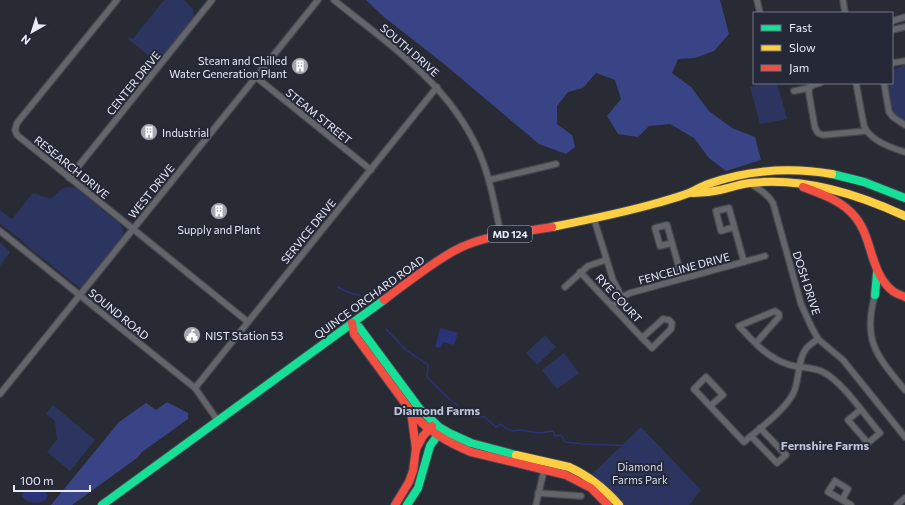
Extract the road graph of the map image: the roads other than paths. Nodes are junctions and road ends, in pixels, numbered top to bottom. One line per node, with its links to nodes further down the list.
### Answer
1 (117, 0): 27 (street, RESEARCH DRIVE)
2 (212, 0): 27 (street, CENTER DRIVE)
3 (318, 0): 15 (street, WEST DRIVE)
4 (334, 0): 19 (street, SOUTH DRIVE)
5 (758, 0): 7 (street)
6 (843, 0): 8 (street)
7 (760, 12)
8 (845, 12)
9 (905, 17): 10 (street)
10 (893, 21)
11 (905, 27): 12 (street)
12 (893, 30)
13 (905, 60): 14 (street)
14 (893, 63)
15 (256, 77): 26 (street, STEAM STREET); 36 (street, WEST DRIVE)
16 (816, 84): 20 (street)
17 (856, 84): 23 (street)
18 (884, 84): 22 (street)
19 (438, 87): 26 (street, SERVICE DRIVE); 28 (street, SOUTH DRIVE)
20 (809, 88): 21 (street); 23 (street)
21 (794, 91)
22 (905, 125)
23 (866, 131): 24 (street)
24 (905, 152)
25 (556, 164): 28 (street)
26 (371, 170): 53 (street, SERVICE DRIVE)
27 (69, 178): 36 (street, RESEARCH DRIVE)
28 (490, 180): 38 (street, SOUTH DRIVE)
29 (750, 183): 30 (main road, QUINCE ORCHARD ROAD / MD 124); 31 (main road, QUINCE ORCHARD ROAD / MD 124); 56 (street, DOSH DRIVE)
30 (792, 184): 33 (main road, QUINCE ORCHARD ROAD / MD 124); 44 (main road)
31 (688, 193): 32 (main road, QUINCE ORCHARD ROAD / MD 124); 34 (main road, QUINCE ORCHARD ROAD / MD 124)
32 (905, 198)
33 (905, 216)
34 (594, 219): 38 (main road, QUINCE ORCHARD ROAD / MD 124); 41 (street)
35 (734, 227): 42 (street)
36 (133, 230): 48 (street, WEST DRIVE); 53 (street, RESEARCH DRIVE)
37 (0, 231): 48 (street, SOUND ROAD)
38 (501, 236): 54 (main road, QUINCE ORCHARD ROAD / MD 124)
39 (672, 243): 45 (street)
40 (765, 256): 42 (street, FENCELINE DRIVE)
41 (606, 260): 43 (street); 50 (street)
42 (744, 262): 45 (street, FENCELINE DRIVE)
43 (580, 272): 46 (street); 52 (street, RYE COURT)
44 (878, 272): 47 (main road); 49 (main road)
45 (682, 278): 50 (street, FENCELINE DRIVE)
46 (565, 287)
47 (893, 292): 49 (main road); 51 (main road)
48 (80, 295): 59 (street, SOUND ROAD); 61 (street, WEST DRIVE)
49 (875, 296): 60 (street)
50 (622, 297): 52 (street, FENCELINE DRIVE)
51 (905, 297)
52 (612, 306): 55 (street, RYE COURT)
53 (248, 322): 59 (street, SERVICE DRIVE)
54 (352, 323): 63 (main road); 65 (main road, QUINCE ORCHARD ROAD / MD 124); 66 (main road)
55 (642, 338): 55 (street, RYE COURT)
56 (818, 339): 58 (street); 70 (street, DOSH DRIVE)
57 (756, 343): 57 (street); 58 (street)
58 (800, 367): 64 (street); 67 (street)
59 (195, 388): 65 (street, SOUND ROAD)
60 (905, 390)
61 (0, 394)
62 (710, 406): 62 (street); 69 (street)
63 (411, 410): 66 (main road); 71 (main road)
64 (860, 410): 64 (street)
65 (218, 421): 77 (main road, QUINCE ORCHARD ROAD / MD 124)
66 (432, 427): 68 (main road); 71 (main road)
67 (760, 428): 69 (street); 69 (street)
68 (440, 432): 72 (main road); 79 (main road); 82 (main road)
69 (751, 436)
70 (905, 438)
71 (416, 449): 78 (main road)
72 (544, 470): 73 (street); 81 (main road)
73 (538, 493): 74 (street); 80 (street)
74 (580, 496)
75 (905, 498): 84 (street)
76 (842, 500): 83 (street)
77 (102, 505)
78 (395, 505)
79 (407, 505)
80 (536, 505)
81 (608, 505)
82 (619, 505)
83 (851, 505)
84 (897, 505)

